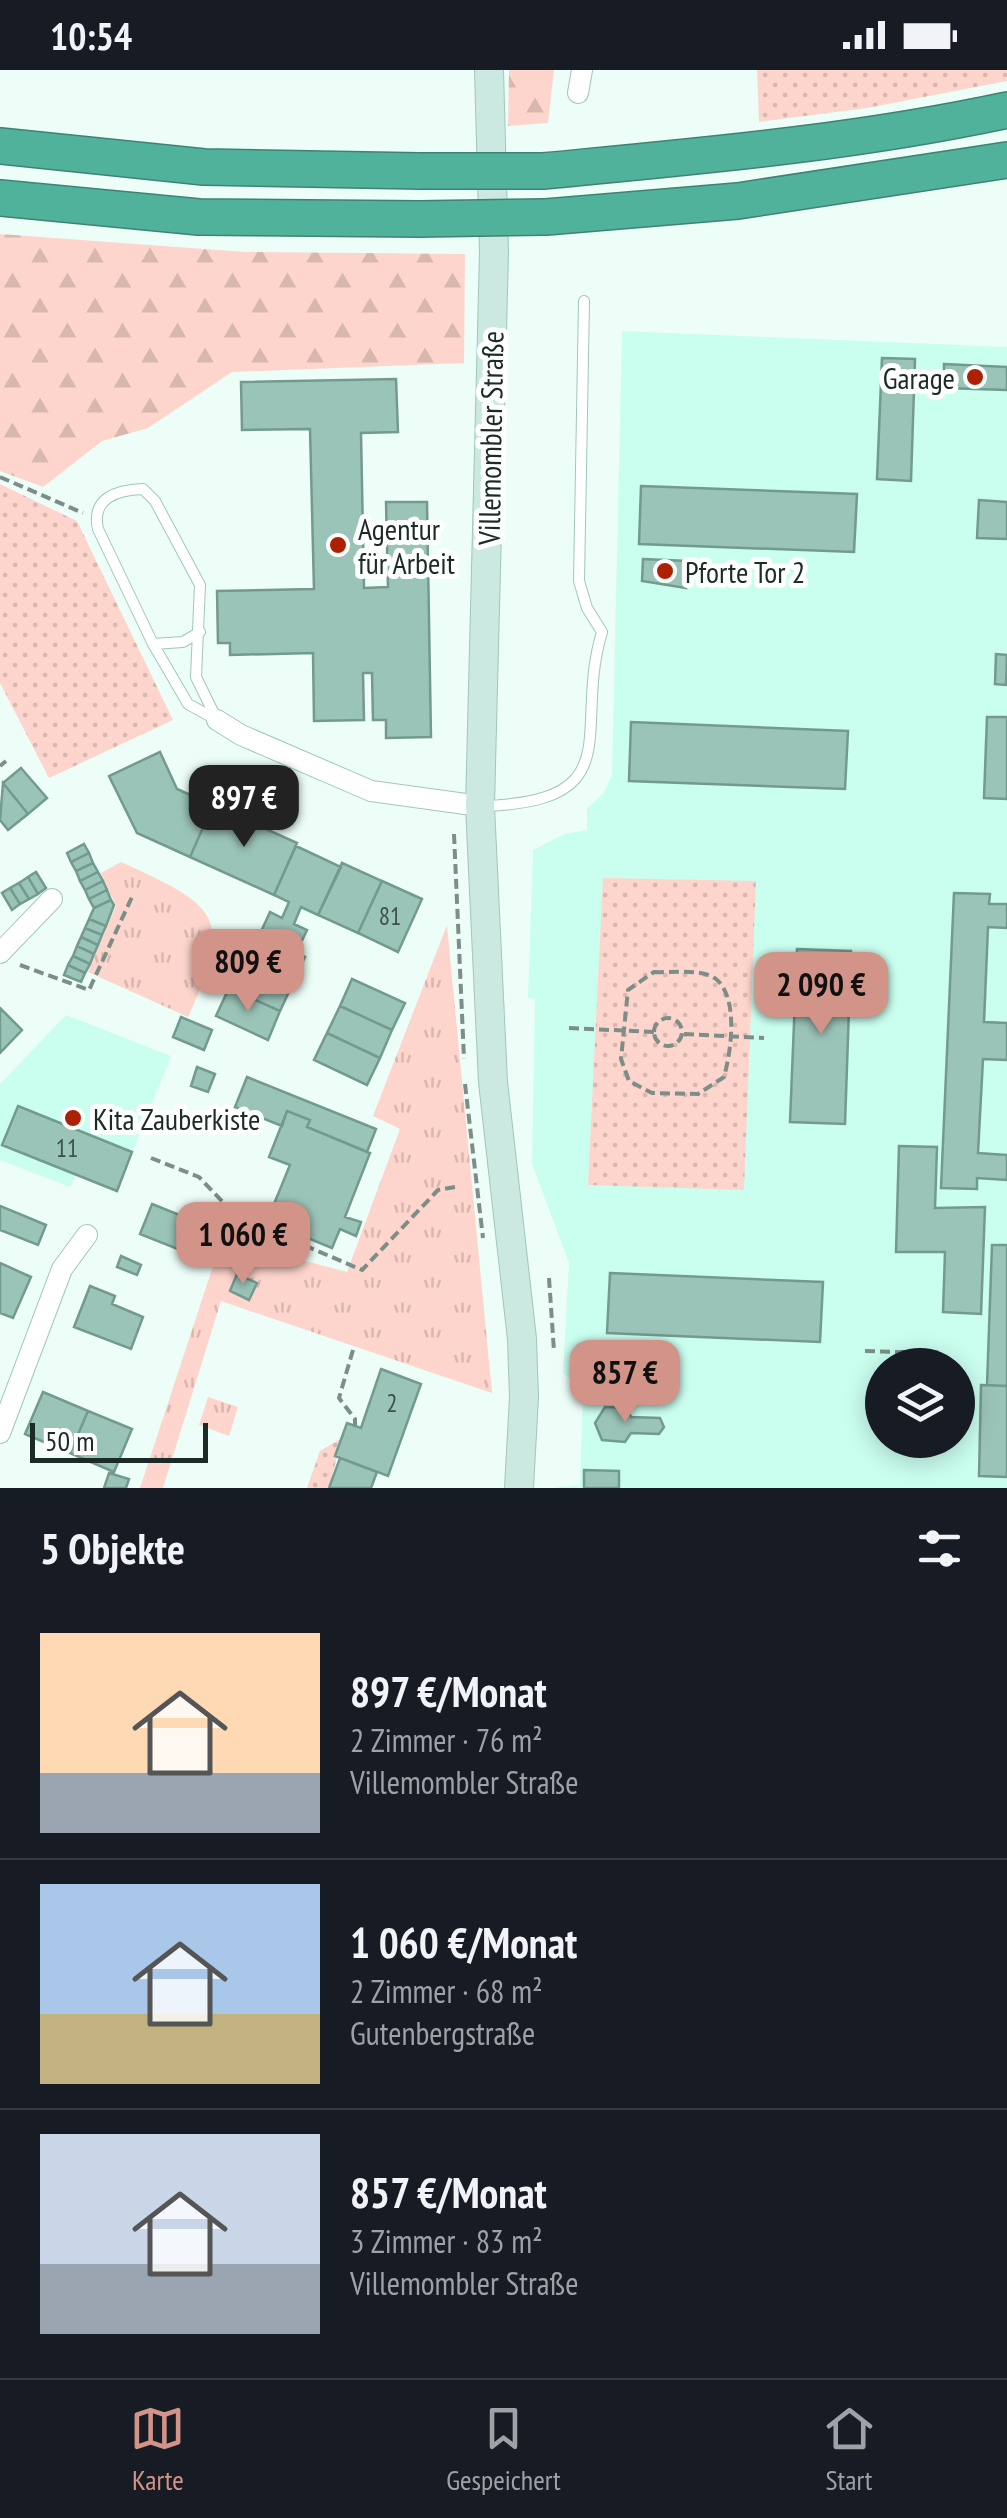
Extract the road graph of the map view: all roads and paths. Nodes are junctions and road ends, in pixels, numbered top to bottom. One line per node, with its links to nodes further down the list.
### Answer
1 (489, 70): 16 (street, Villemombler Straße)
2 (582, 70): 3 (street)
3 (578, 94)
4 (1007, 110): 5 (highway, bridge)
5 (0, 146)
6 (1007, 160): 7 (highway, bridge)
7 (0, 198)
8 (584, 301): 16 (lane)
9 (0, 477): 10 (path)
10 (96, 518): 11 (lane); 12 (lane)
11 (200, 632): 12 (lane); 13 (lane)
12 (152, 644): 13 (lane)
13 (217, 720): 16 (street)
14 (6, 761): 15 (path)
15 (0, 766)
16 (480, 806): 34 (street, Villemombler Straße)
17 (132, 898): 19 (path)
18 (52, 900): 19 (street)
19 (8, 958)
20 (569, 1028): 21 (path)
21 (623, 1031): 22 (path); 24 (path); 24 (path)
22 (654, 1032): 23 (path); 23 (path)
23 (683, 1034): 24 (path)
24 (728, 1036): 25 (path)
25 (764, 1038)
26 (151, 1158): 27 (path)
27 (456, 1188)
28 (87, 1234): 33 (street)
29 (549, 1278): 31 (path)
30 (354, 1350): 32 (path)
31 (554, 1351)
32 (355, 1426)
33 (0, 1433)
34 (519, 1488)

